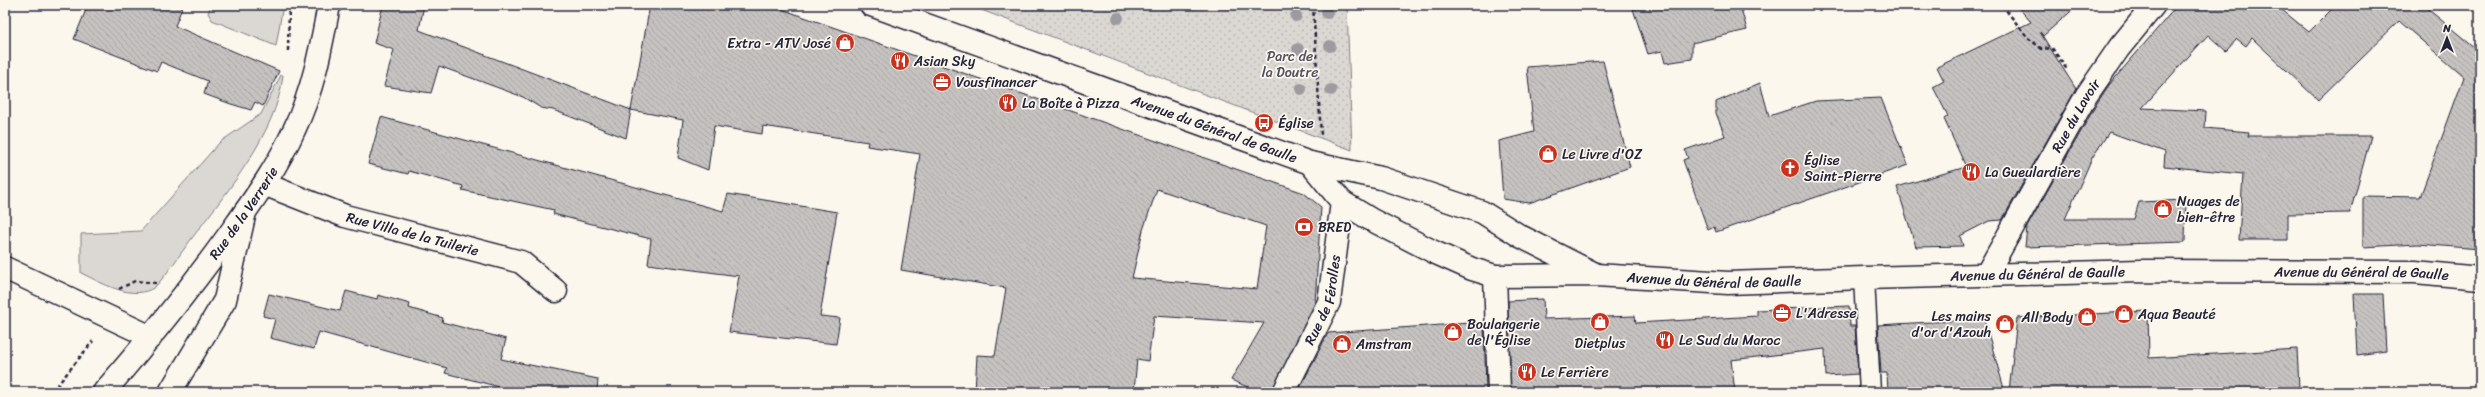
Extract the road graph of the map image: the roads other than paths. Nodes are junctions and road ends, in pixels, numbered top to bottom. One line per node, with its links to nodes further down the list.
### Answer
1 (329, 5): 5 (main road, Rue de la Verrerie)
2 (871, 5): 4 (main road, Avenue du Général de Gaulle)
3 (2154, 5): 10 (main road, Rue du Lavoir)
4 (1310, 163): 6 (main road, Avenue du Général de Gaulle); 9 (main road, Avenue du Général de Gaulle)
5 (264, 184): 7 (main road, Rue de la Verrerie); 14 (main road, Rue Villa de la Tuilerie)
6 (1342, 202): 11 (main road, Avenue du Général de Gaulle); 18 (main road, Rue de Férolles)
7 (245, 212): 15 (main road, Rue de la Verrerie); 17 (main road)
8 (5, 268): 15 (main road)
9 (1596, 275): 11 (main road, Avenue du Général de Gaulle); 12 (main road, Avenue du Général de Gaulle)
10 (1986, 275): 12 (main road, Avenue du Général de Gaulle); 13 (main road, Avenue du Général de Gaulle)
11 (1495, 276): 19 (main road)
12 (1864, 278): 20 (lane)
13 (2480, 278)
14 (556, 291)
15 (151, 338): 16 (main road, Rue de la Verrerie)
16 (104, 392)
17 (170, 392)
18 (1284, 392)
19 (1499, 392)
20 (1870, 392)

